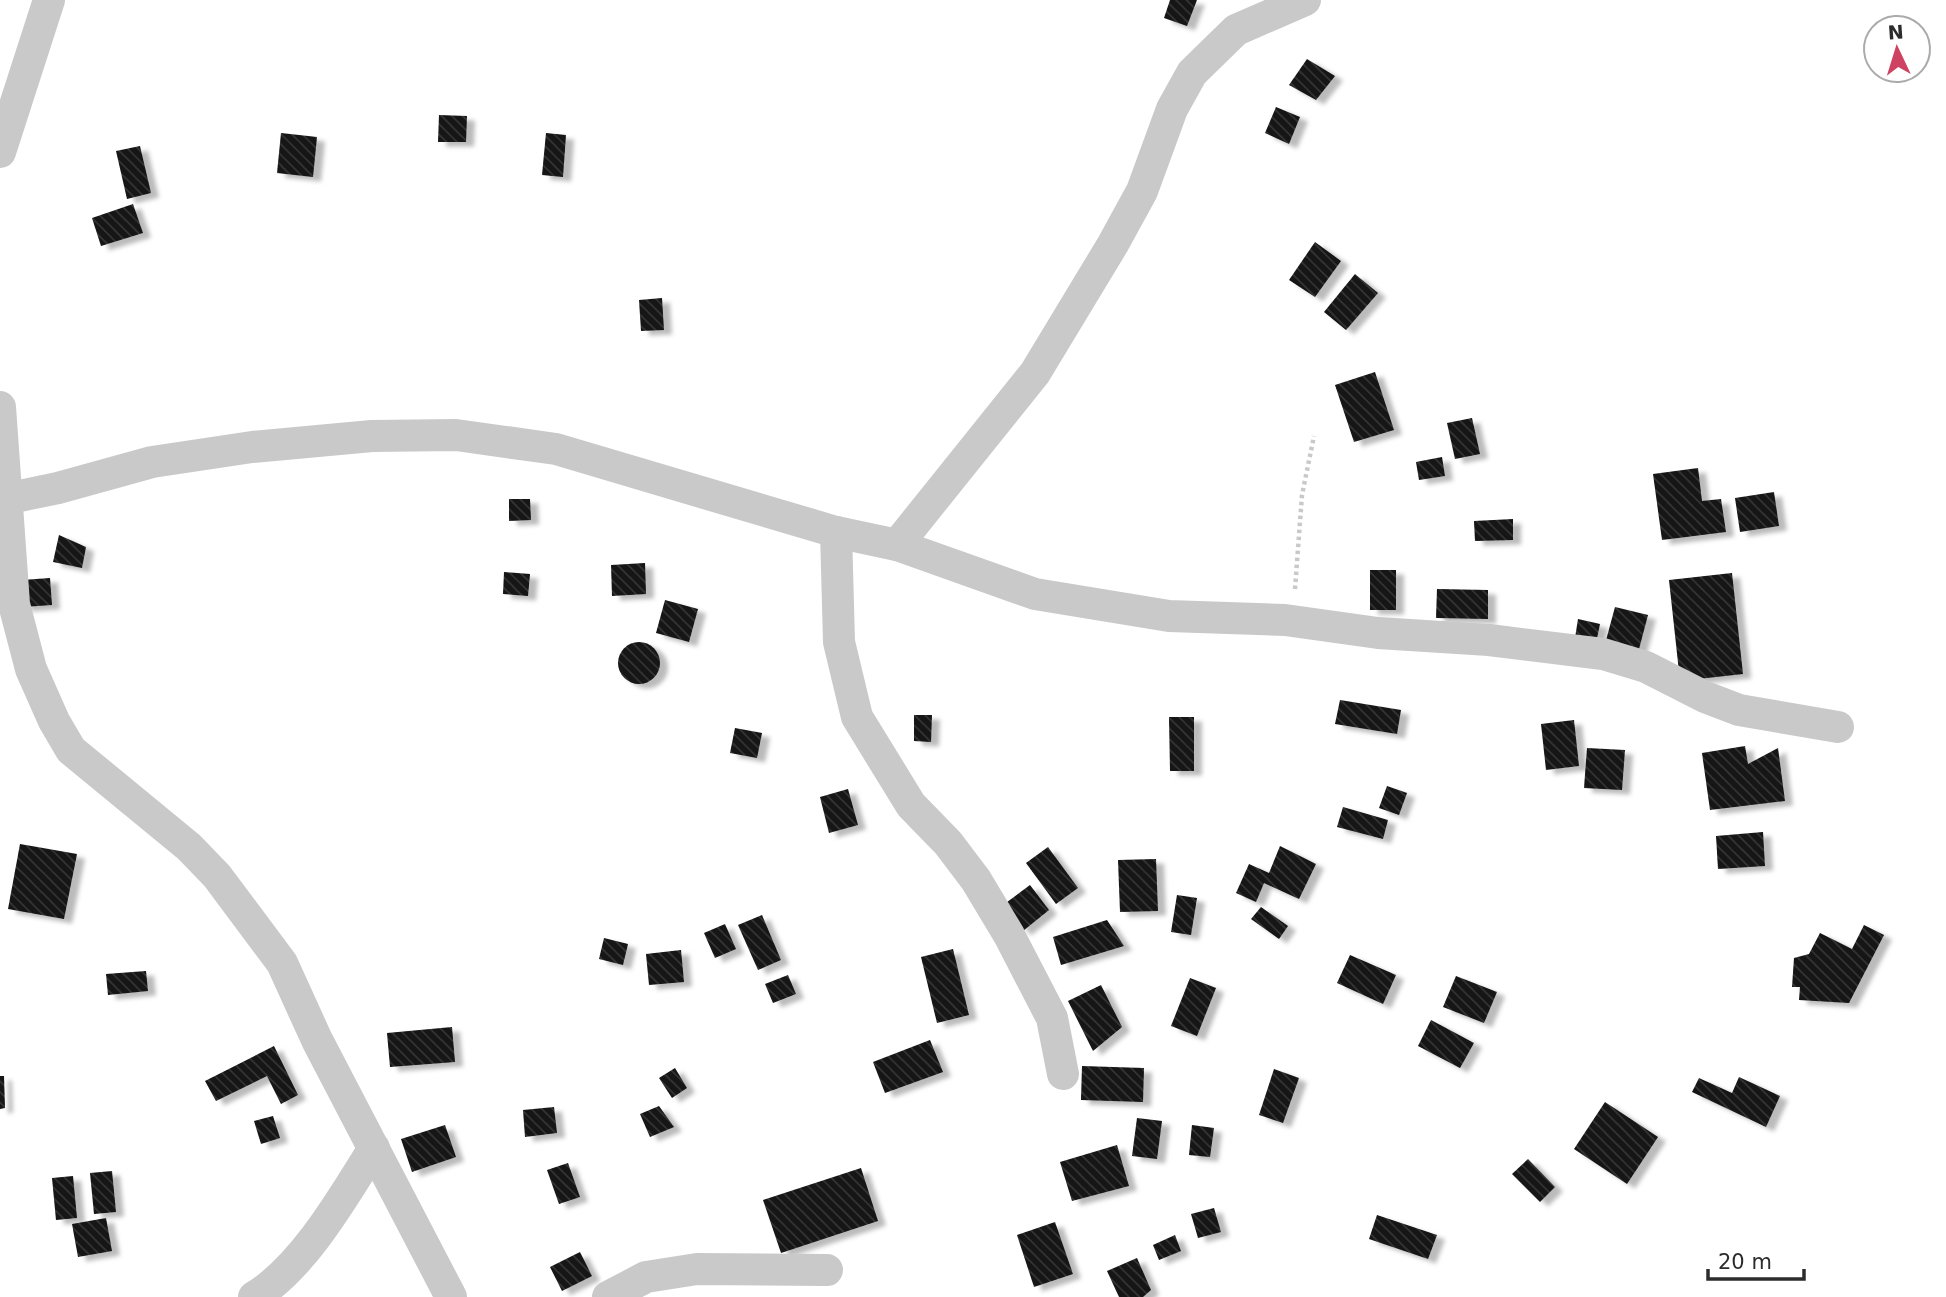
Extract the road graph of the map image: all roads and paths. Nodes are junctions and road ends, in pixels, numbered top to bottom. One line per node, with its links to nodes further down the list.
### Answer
1 (49, 0): 3 (street)
2 (1305, 0): 8 (street)
3 (0, 152)
4 (0, 407): 6 (street)
5 (1314, 436): 9 (path)
6 (4, 499): 7 (street); 12 (street)
7 (836, 532): 8 (street); 11 (street)
8 (897, 545): 9 (street)
9 (1285, 620): 10 (street)
10 (1838, 727)
11 (1063, 1074)
12 (374, 1148): 14 (street); 15 (street)
13 (827, 1270): 16 (street)
14 (254, 1297)
15 (451, 1297)
16 (608, 1297)

